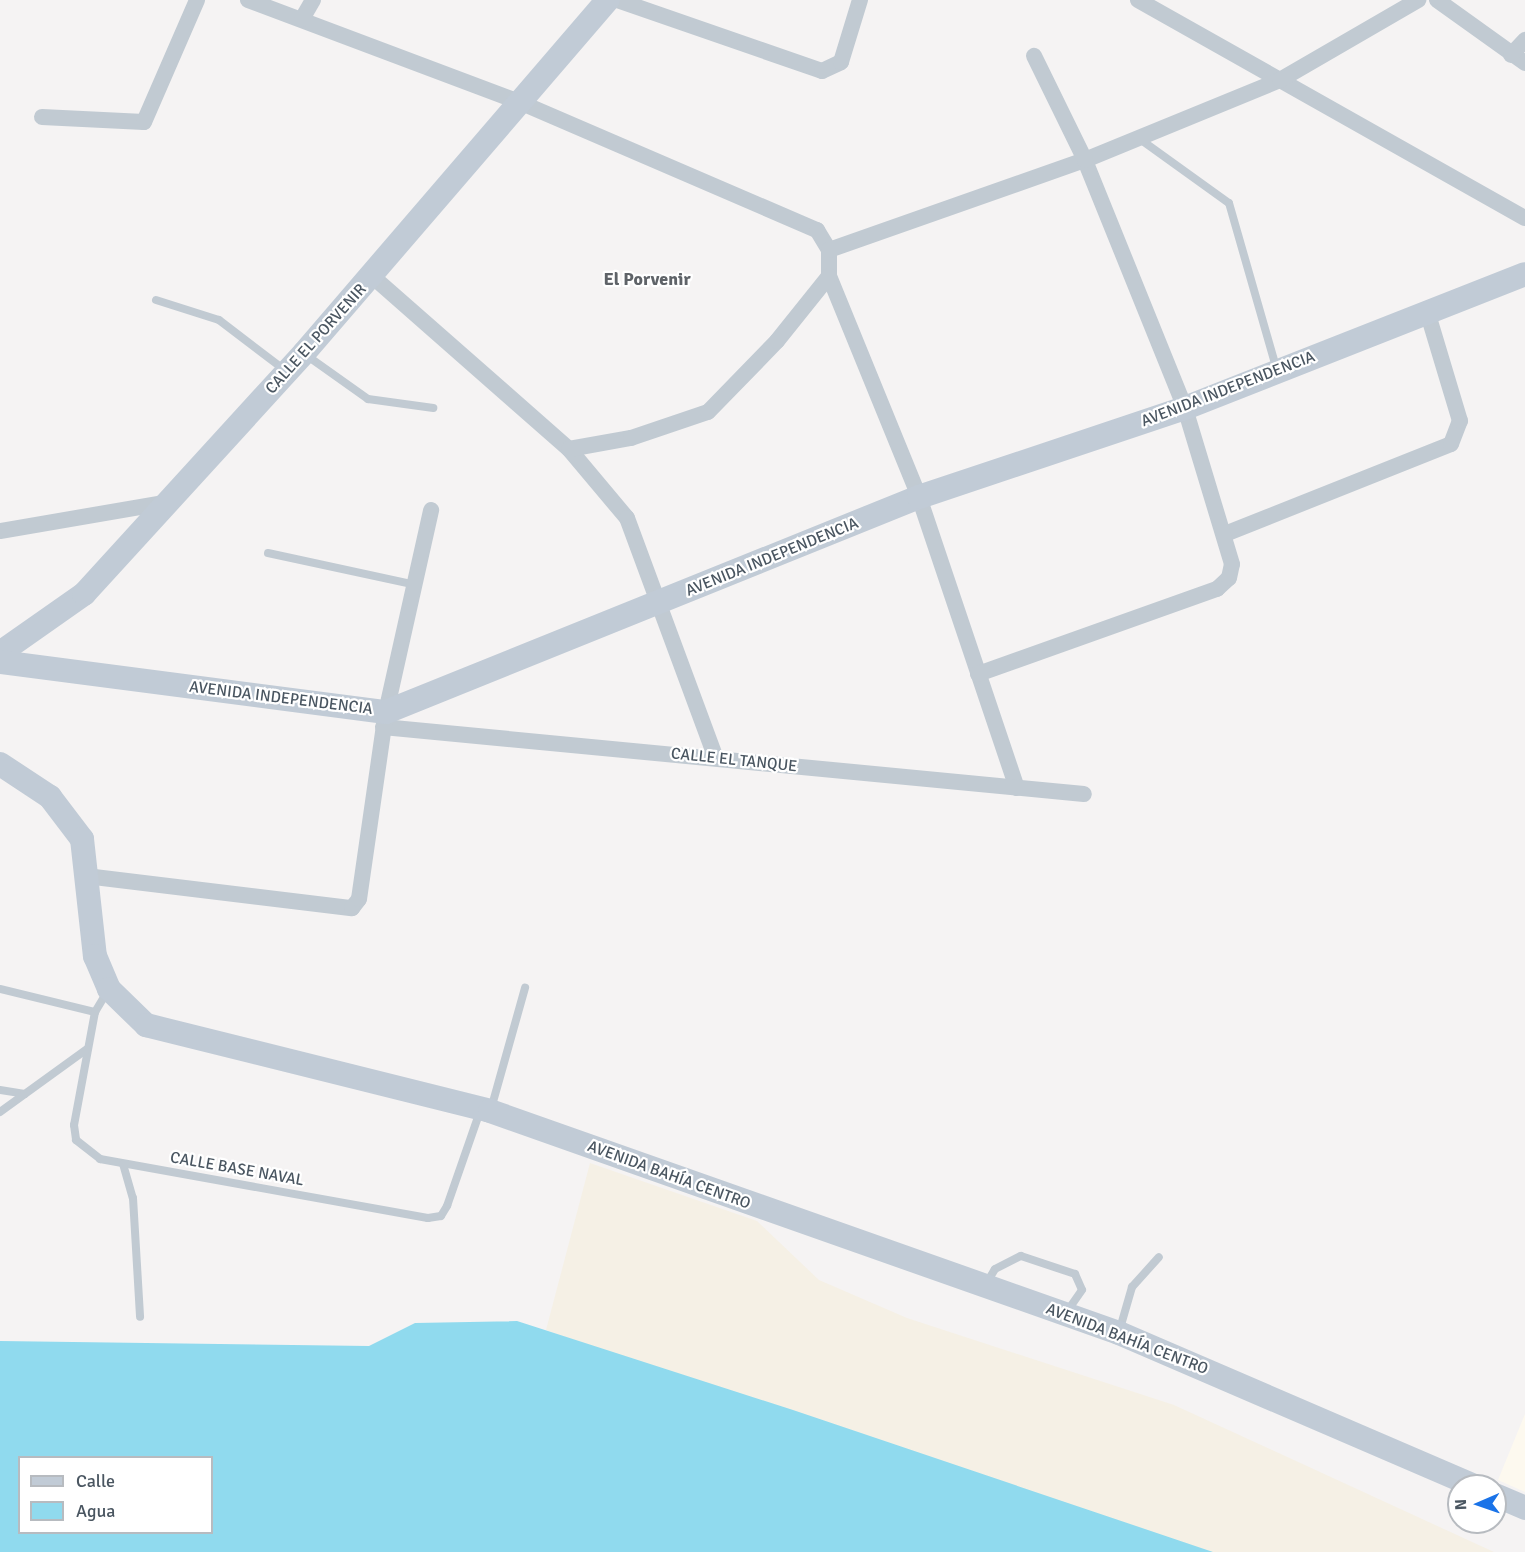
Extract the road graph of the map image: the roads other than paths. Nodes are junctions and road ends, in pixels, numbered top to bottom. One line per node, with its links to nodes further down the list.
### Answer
1 (197, 0): 16 (street)
2 (248, 0): 10 (street)
3 (314, 0): 10 (street)
4 (608, 0): 15 (main road, CALLE EL PORVENIR)
5 (617, 0): 6 (street)
6 (860, 0)
7 (1138, 0): 14 (street)
8 (1418, 0): 14 (street)
9 (1437, 0): 13 (street)
10 (302, 19): 15 (street)
11 (1525, 40): 13 (street)
12 (1034, 56): 18 (street)
13 (1518, 59)
14 (1280, 80): 17 (street); 19 (street)
15 (517, 101): 20 (street); 22 (main road, CALLE EL PORVENIR)
16 (42, 117)
17 (1137, 137): 18 (street); 27 (lane)
18 (1084, 160): 20 (street); 30 (street)
19 (1525, 218)
20 (829, 250): 23 (street)
21 (1525, 274): 25 (main road, AVENIDA INDEPENDENCIA)
22 (372, 276): 26 (main road, CALLE EL PORVENIR); 31 (street)
23 (829, 276): 31 (street); 32 (street)
24 (156, 300): 28 (lane)
25 (1427, 311): 27 (main road, AVENIDA INDEPENDENCIA); 36 (street)
26 (304, 353): 28 (main road, CALLE EL PORVENIR); 29 (lane)
27 (1277, 371): 30 (main road, AVENIDA INDEPENDENCIA)
28 (286, 372): 33 (main road, CALLE EL PORVENIR)
29 (433, 408)
30 (1185, 408): 32 (main road, AVENIDA INDEPENDENCIA); 36 (street)
31 (569, 449): 39 (street)
32 (919, 497): 39 (main road, AVENIDA INDEPENDENCIA); 42 (street)
33 (169, 502): 35 (street); 40 (main road, CALLE EL PORVENIR)
34 (431, 510): 38 (street)
35 (0, 531)
36 (1225, 534): 42 (street)
37 (268, 553): 38 (lane)
38 (416, 585): 43 (street)
39 (662, 602): 43 (main road, AVENIDA INDEPENDENCIA); 44 (street)
40 (0, 652)
41 (0, 662): 43 (main road, AVENIDA INDEPENDENCIA)
42 (978, 674): 46 (street)
43 (385, 720): 44 (street, CALLE EL TANQUE); 48 (street)
44 (716, 758): 46 (street, CALLE EL TANQUE)
45 (0, 764): 48 (main road, AVENIDA BAHÍA CENTRO)
46 (1017, 788): 47 (street, CALLE EL TANQUE)
47 (1084, 794)
48 (86, 876): 51 (main road, AVENIDA BAHÍA CENTRO)
49 (525, 988): 56 (lane)
50 (0, 989): 52 (lane)
51 (109, 989): 52 (lane, CALLE BASE NAVAL); 56 (main road, AVENIDA BAHÍA CENTRO)
52 (95, 1012): 53 (lane, CALLE BASE NAVAL)
53 (87, 1049): 55 (lane); 58 (lane, CALLE BASE NAVAL)
54 (0, 1090): 55 (lane)
55 (25, 1094): 57 (lane)
56 (486, 1109): 58 (lane, CALLE BASE NAVAL); 60 (main road, AVENIDA BAHÍA CENTRO)
57 (0, 1112)
58 (123, 1164): 62 (lane)
59 (1159, 1257): 63 (lane)
60 (984, 1287): 61 (main road, AVENIDA BAHÍA CENTRO); 61 (lane)
61 (1065, 1314): 63 (main road, AVENIDA BAHÍA CENTRO)
62 (141, 1317)
63 (1119, 1333): 64 (main road, AVENIDA BAHÍA CENTRO)
64 (1447, 1474)
65 (1507, 1500): 66 (main road)
66 (1525, 1508)

